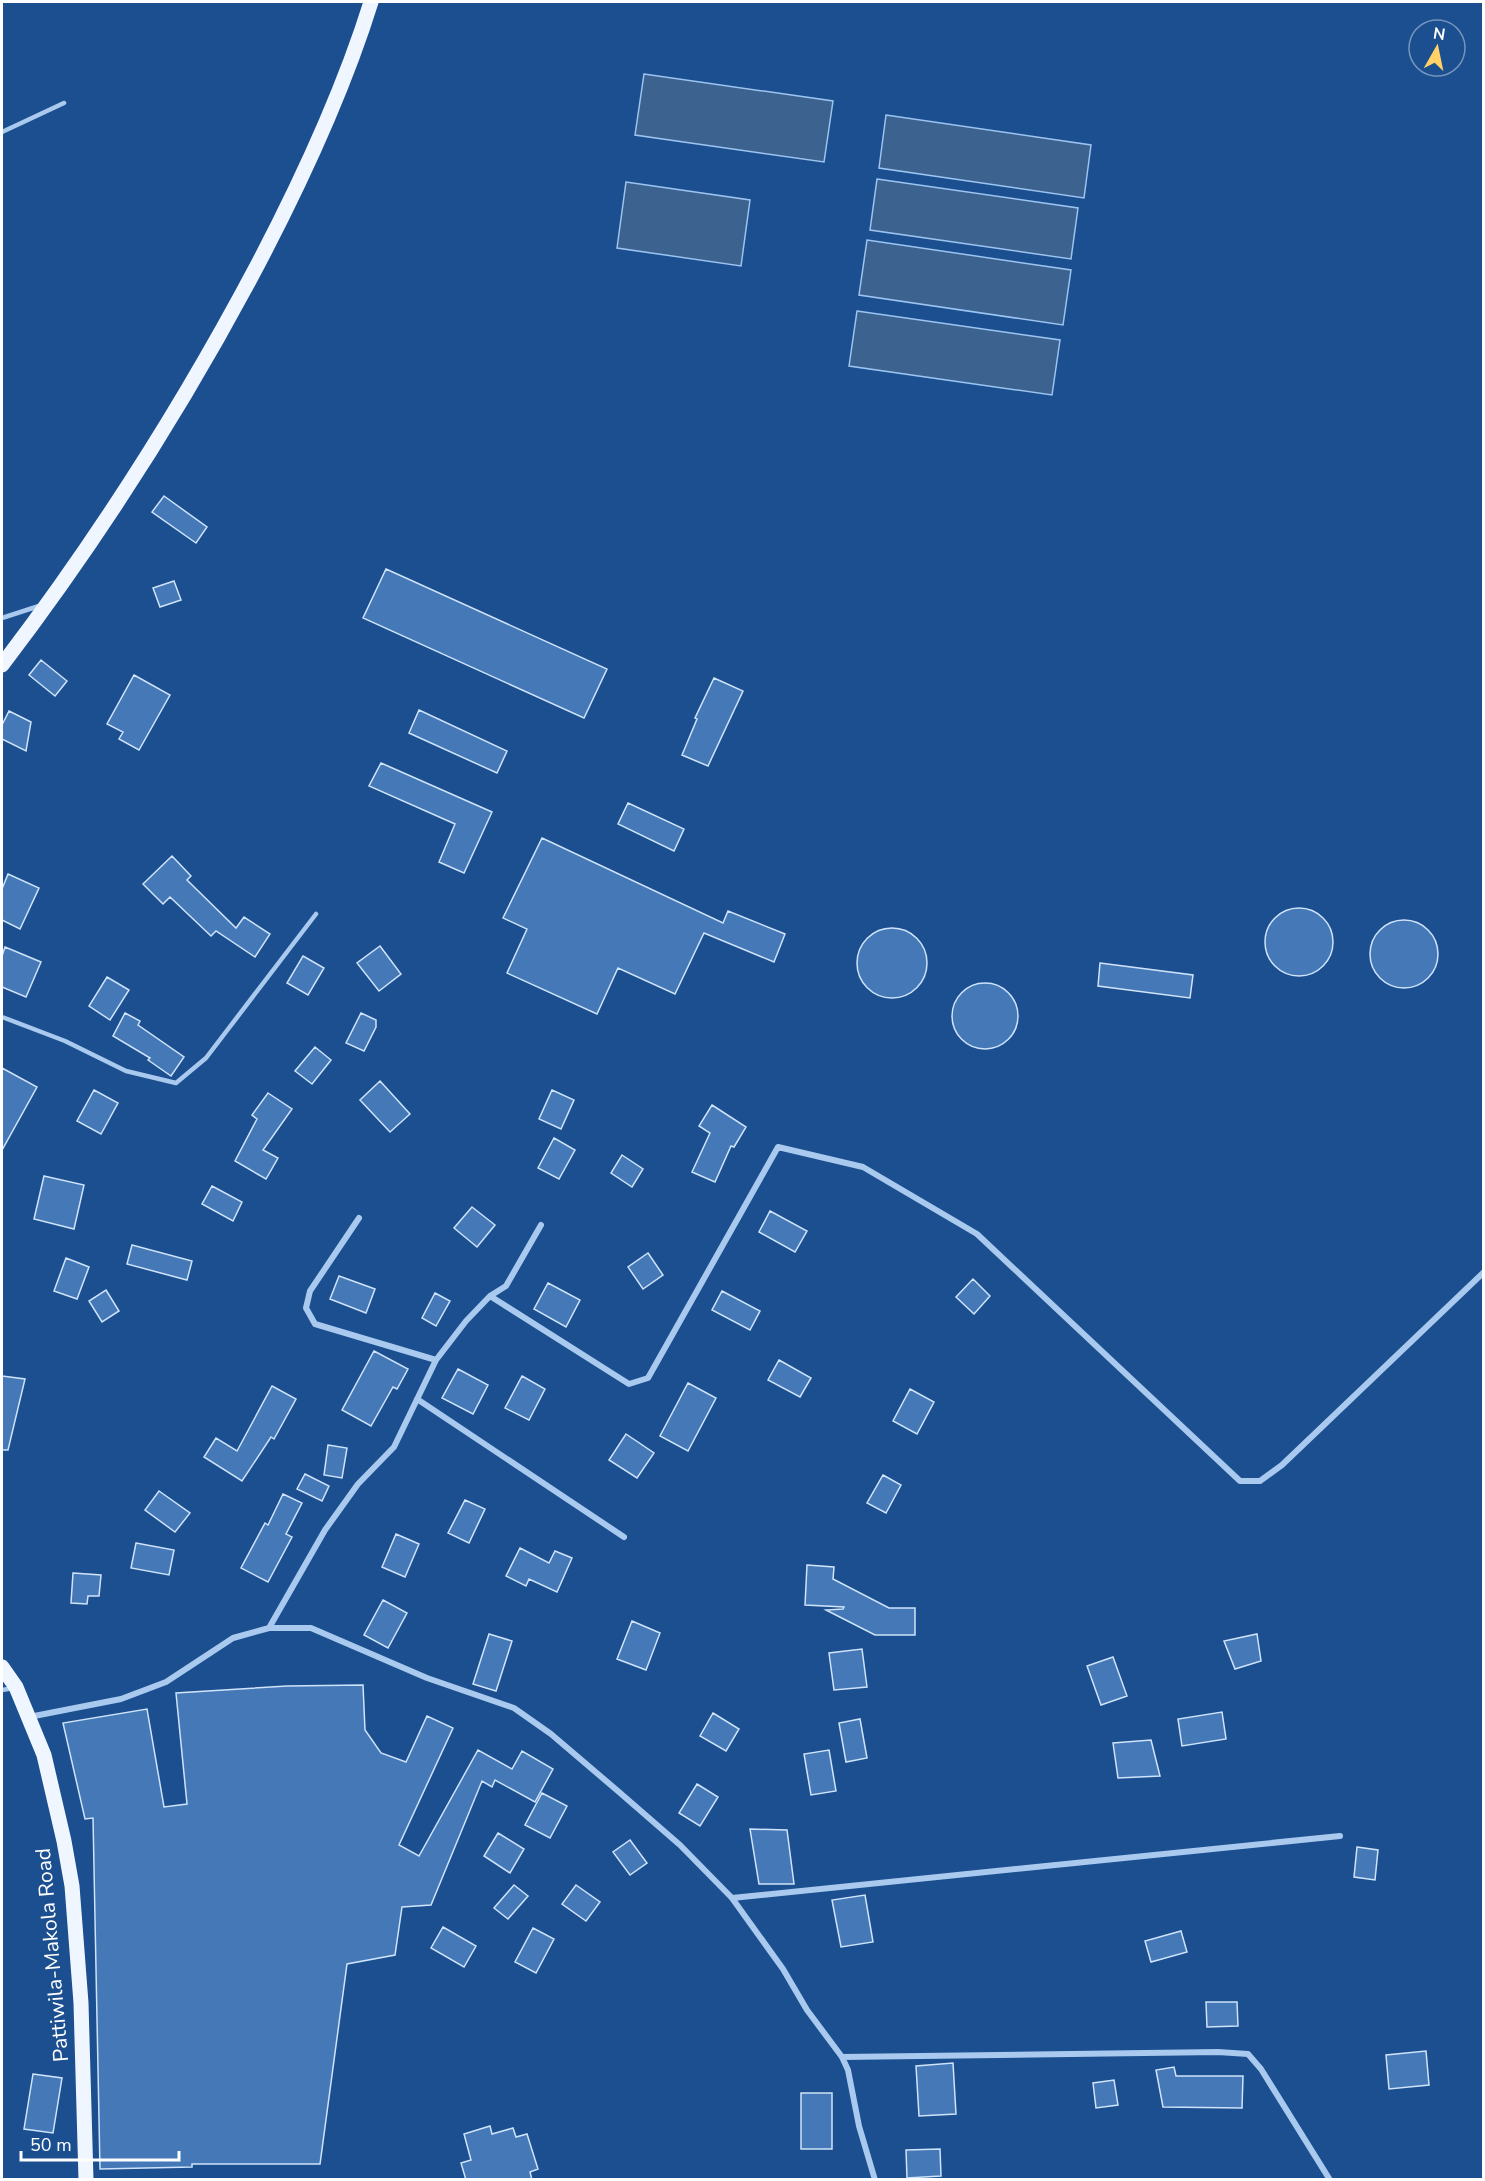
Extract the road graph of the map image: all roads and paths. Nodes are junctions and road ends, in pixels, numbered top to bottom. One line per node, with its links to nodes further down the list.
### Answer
1 (371, 2): 4 (main road)
2 (64, 103): 3 (lane)
3 (2, 132)
4 (49, 603): 5 (lane); 6 (main road)
5 (2, 618)
6 (2, 665)
7 (316, 914): 8 (lane)
8 (2, 1017)
9 (359, 1218): 13 (street)
10 (542, 1225): 12 (street)
11 (1484, 1272): 12 (street)
12 (490, 1296): 13 (street)
13 (436, 1360): 14 (street)
14 (417, 1399): 15 (street); 16 (street)
15 (624, 1537)
16 (269, 1628): 19 (street); 21 (street)
17 (2, 1667): 18 (main road, Pattiwila-Makola Road)
18 (9, 1689): 19 (main road, Pattiwila-Makola Road)
19 (28, 1717): 23 (main road, Pattiwila-Makola Road)
20 (1340, 1836): 21 (street)
21 (732, 1898): 22 (street)
22 (842, 2057): 24 (street); 25 (street)
23 (86, 2180)
24 (875, 2180)
25 (1330, 2180)

